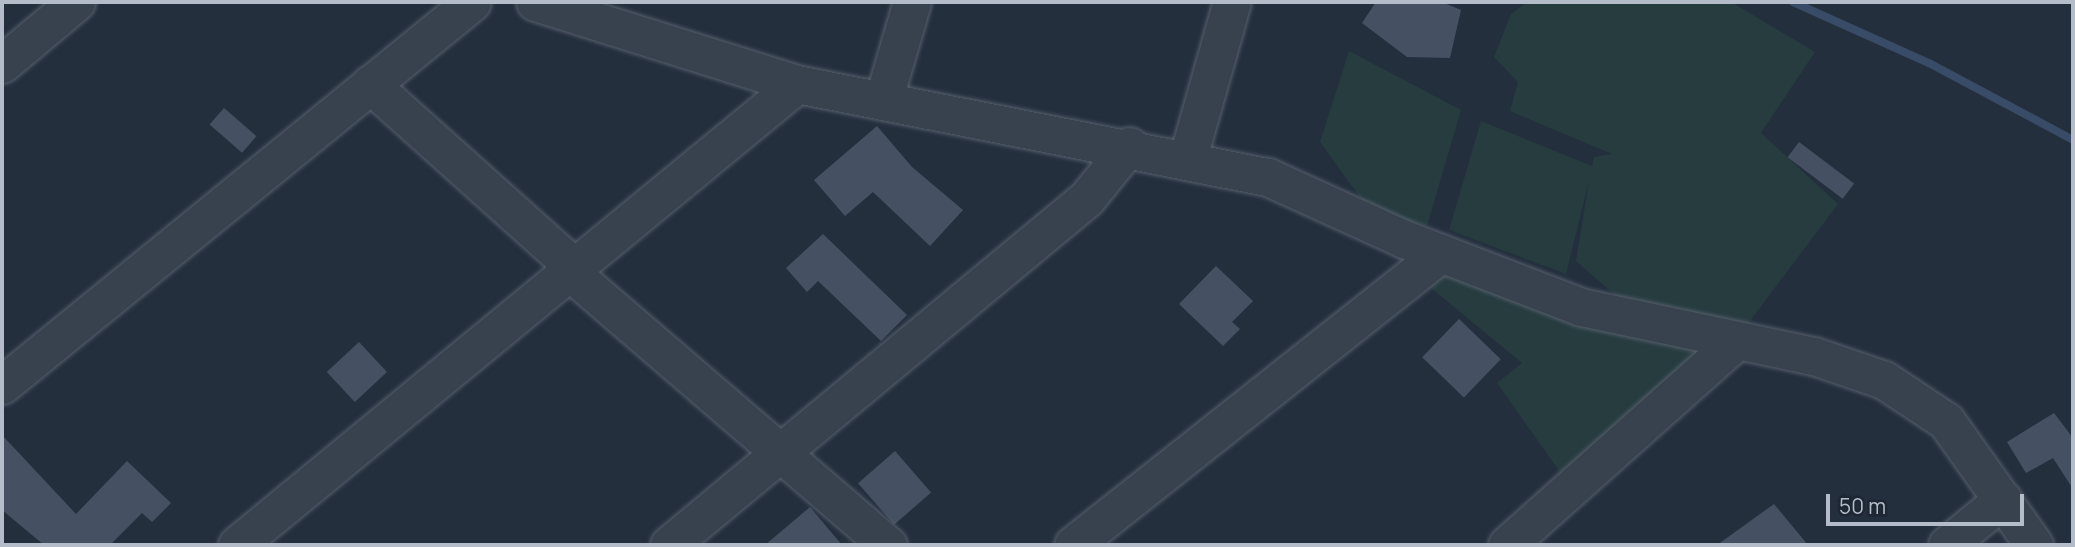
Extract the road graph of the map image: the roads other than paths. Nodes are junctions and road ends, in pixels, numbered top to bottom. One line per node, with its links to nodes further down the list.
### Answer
1 (76, 2): 6 (street)
2 (472, 2): 7 (street)
3 (535, 2): 8 (street)
4 (912, 2): 9 (street)
5 (1232, 2): 11 (street)
6 (2, 64)
7 (370, 84): 13 (street); 15 (street)
8 (797, 84): 9 (street); 13 (street)
9 (883, 101): 10 (street)
10 (1129, 146): 11 (street); 16 (street)
11 (1188, 158): 12 (street)
12 (1441, 253): 14 (street); 21 (street)
13 (572, 269): 16 (street); 18 (street)
14 (1737, 340): 17 (street); 22 (street)
15 (2, 385)
16 (780, 452): 19 (street); 20 (street)
17 (2003, 499): 23 (street); 24 (street)
18 (237, 545)
19 (669, 545)
20 (888, 545)
21 (1073, 545)
22 (1507, 545)
23 (1947, 545)
24 (2034, 545)

